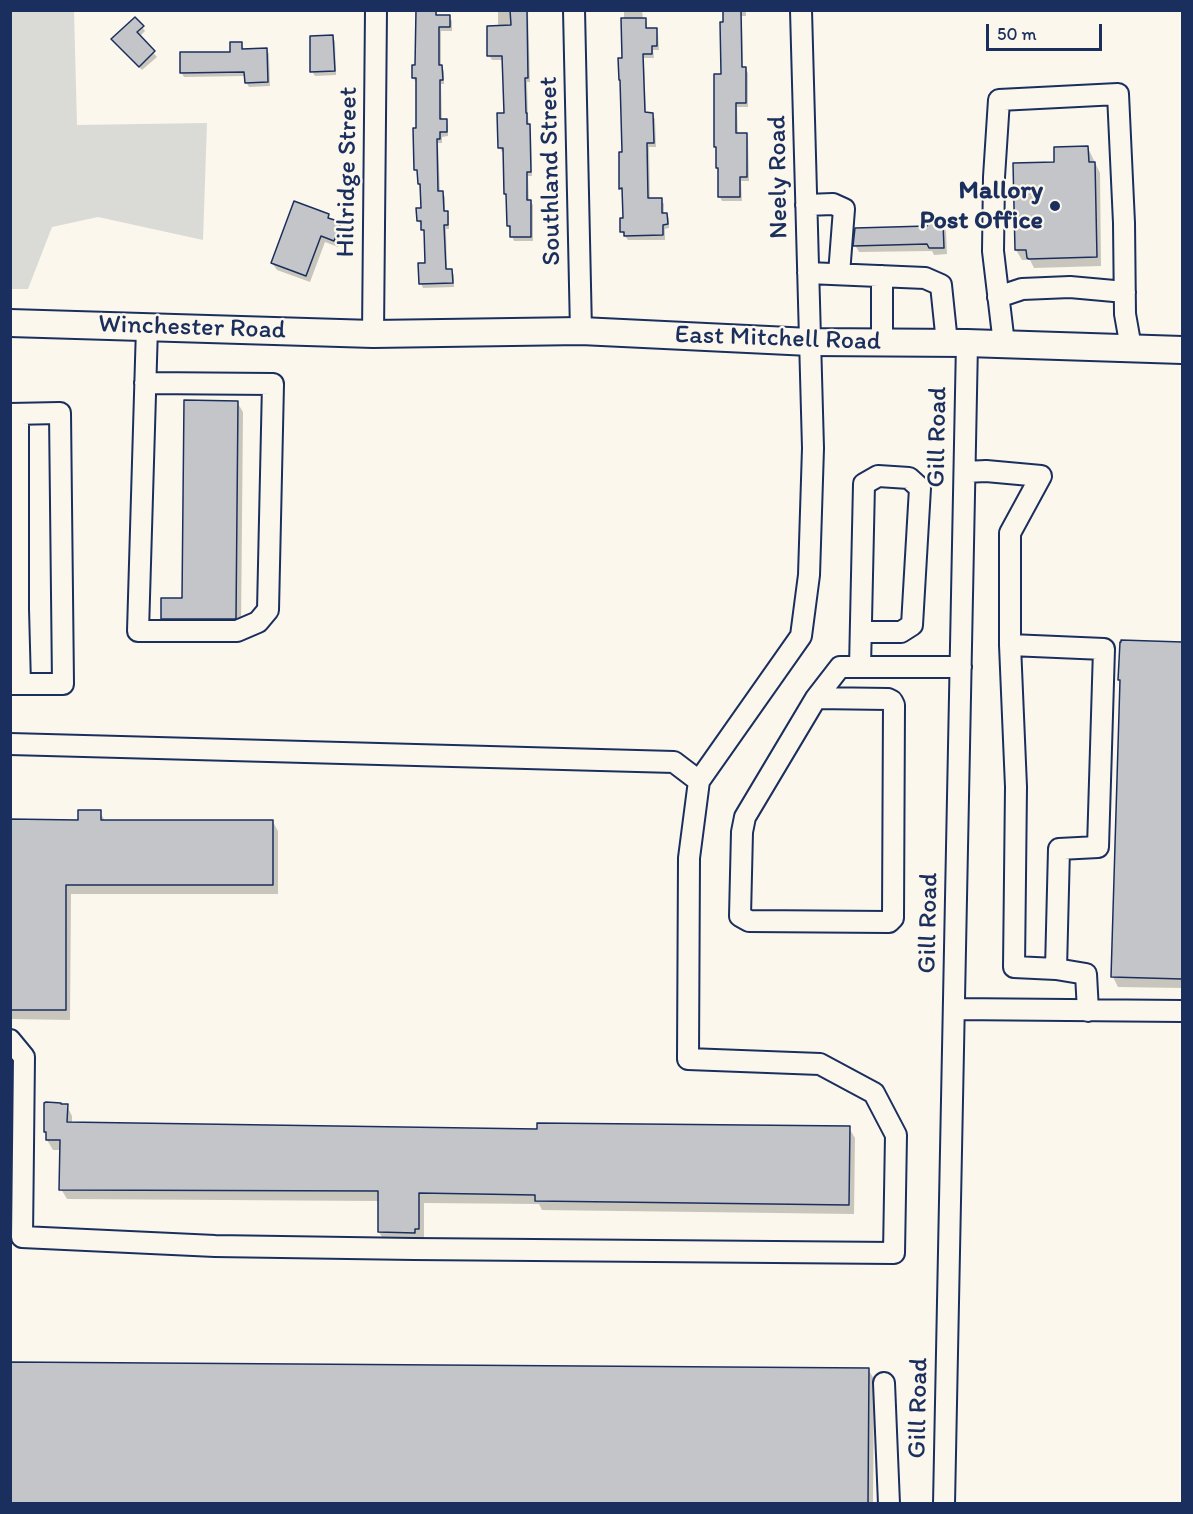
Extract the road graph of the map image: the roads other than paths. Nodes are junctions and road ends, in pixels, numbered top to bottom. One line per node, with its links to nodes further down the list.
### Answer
1 (376, 10): 13 (street, Hillridge Street)
2 (574, 10): 12 (street, Southland Street)
3 (801, 10): 4 (street, Neely Road)
4 (806, 205): 5 (street, Neely Road); 6 (street)
5 (808, 273): 6 (street); 14 (street, Neely Road)
6 (839, 274): 7 (street)
7 (882, 276): 15 (street); 16 (street, Gill Road)
8 (1125, 292): 9 (street); 9 (street); 18 (street)
9 (998, 297): 17 (street)
10 (10, 323): 11 (main road, Winchester Road)
11 (147, 327): 13 (main road, Winchester Road); 20 (street)
12 (581, 331): 13 (main road, East Mitchell Road); 14 (main road, East Mitchell Road)
13 (373, 334)
14 (810, 342): 15 (main road, East Mitchell Road); 31 (street, Neely Road)
15 (882, 342): 16 (main road, East Mitchell Road)
16 (957, 343): 17 (main road, East Mitchell Road); 22 (street, Gill Road)
17 (1004, 344): 18 (main road, East Mitchell Road)
18 (1131, 348): 19 (main road, East Mitchell Road)
19 (1182, 350)
20 (145, 383): 20 (street)
21 (14, 414): 23 (street); 28 (street)
22 (964, 472): 25 (street); 27 (street, Gill Road)
23 (14, 609): 28 (street)
24 (861, 632): 24 (street); 26 (street)
25 (1010, 645): 32 (street); 32 (street)
26 (860, 667): 27 (street); 29 (street)
27 (961, 668): 33 (street, Gill Road)
28 (15, 684)
29 (816, 698): 29 (street)
30 (10, 744): 31 (street)
31 (699, 781): 36 (street)
32 (1056, 969): 34 (street)
33 (954, 1009): 34 (street); 39 (street, Gill Road)
34 (1088, 1011): 35 (street)
35 (1182, 1011)
36 (10, 1040)
37 (884, 1383): 38 (street)
38 (889, 1503)
39 (944, 1503)

